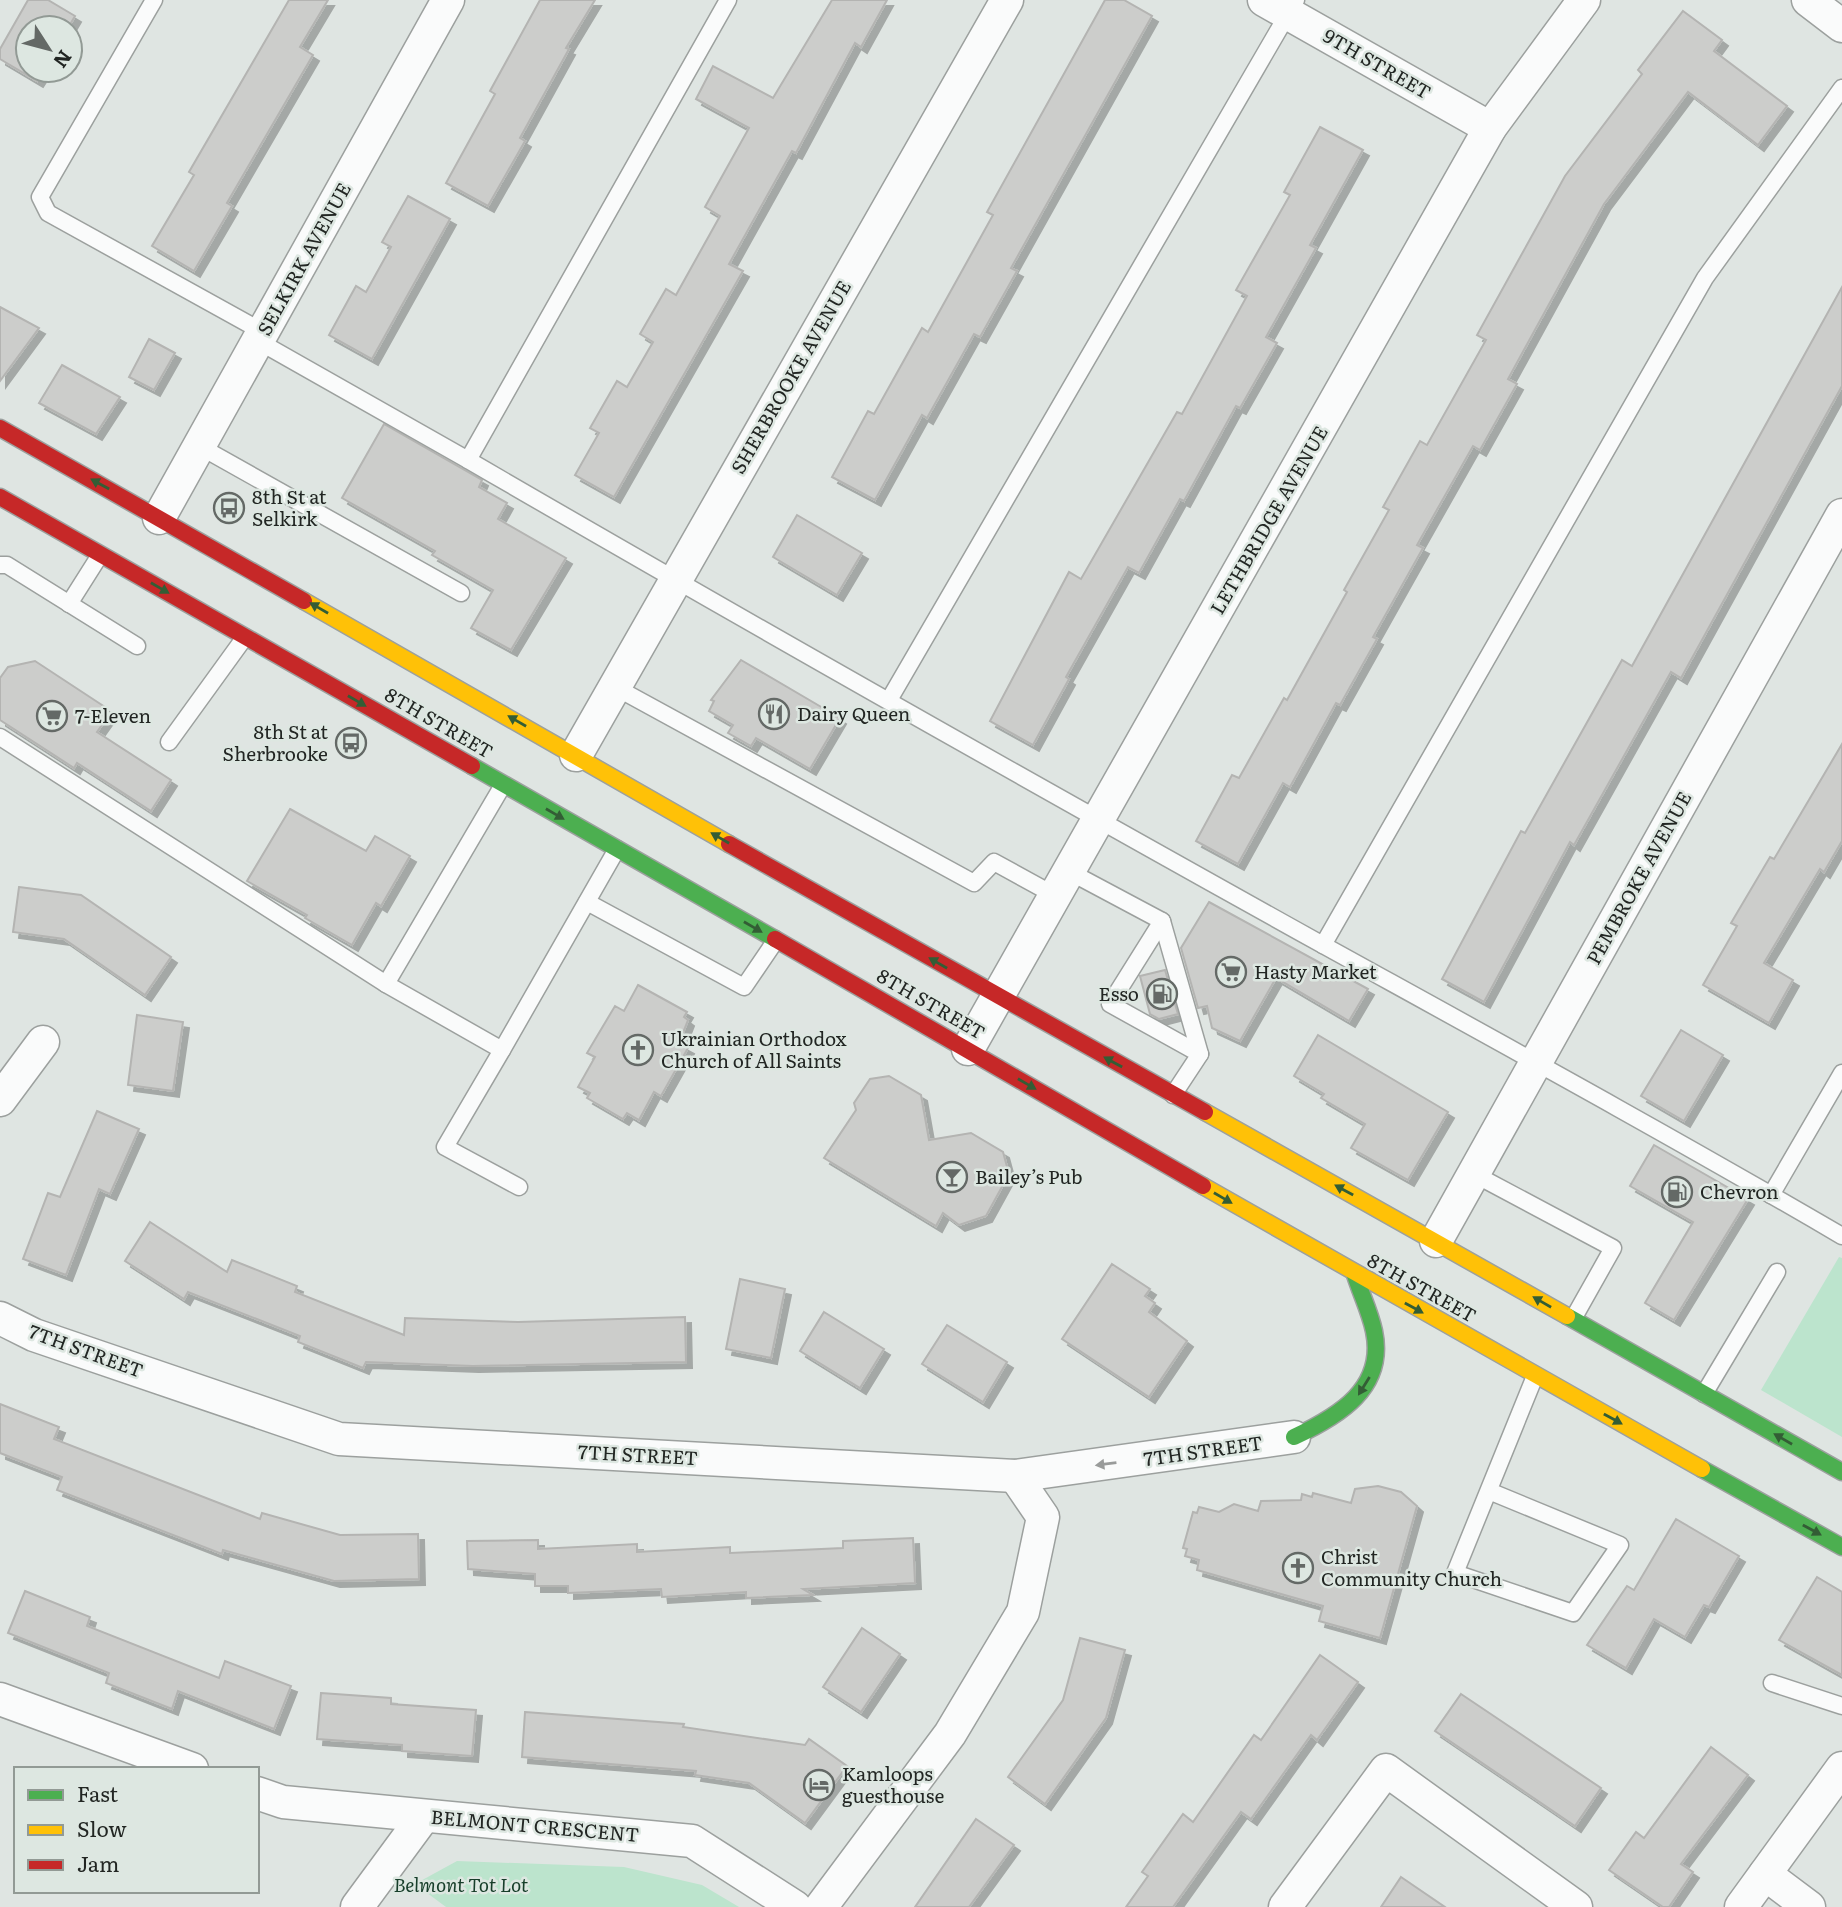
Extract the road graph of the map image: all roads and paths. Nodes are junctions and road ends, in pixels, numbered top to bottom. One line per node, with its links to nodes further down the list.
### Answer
1 (154, 0): 11 (lane)
2 (448, 0): 11 (street, SELKIRK AVENUE)
3 (728, 0): 14 (lane)
4 (1007, 0): 20 (street, SHERBROOKE AVENUE)
5 (1584, 0): 10 (street, LETHBRIDGE AVENUE)
6 (1808, 0): 8 (street)
7 (1283, 4): 10 (street, 9TH STREET); 26 (lane)
8 (1842, 26)
9 (1842, 88): 37 (lane)
10 (1490, 128): 31 (street, LETHBRIDGE AVENUE)
11 (260, 337): 13 (street, SELKIRK AVENUE); 14 (lane)
12 (0, 428): 17 (main road, 8TH STREET, one-way to 12)
13 (200, 446): 17 (street, SELKIRK AVENUE); 21 (lane)
14 (468, 460): 20 (lane)
15 (0, 497): 18 (main road, 8TH STREET)
16 (1842, 516): 44 (street, PEMBROKE AVENUE)
17 (159, 518): 29 (main road, 8TH STREET, one-way to 17)
18 (100, 555): 22 (lane); 23 (main road, 8TH STREET, one-way to 23)
19 (0, 565): 22 (lane)
20 (675, 581): 25 (street, SHERBROOKE AVENUE); 26 (lane)
21 (461, 593)
22 (69, 604): 24 (lane)
23 (245, 637): 28 (lane); 30 (main road, 8TH STREET, one-way to 30)
24 (137, 646)
25 (615, 687): 29 (street, SHERBROOKE AVENUE); 33 (lane)
26 (889, 700): 31 (lane)
27 (0, 737): 38 (lane)
28 (169, 742)
29 (576, 755): 39 (main road, 8TH STREET, one-way to 29)
30 (503, 785): 32 (main road, 8TH STREET, one-way to 32); 38 (lane)
31 (1100, 818): 33 (street, LETHBRIDGE AVENUE); 37 (lane)
32 (617, 849): 34 (lane); 36 (main road, 8TH STREET, one-way to 36)
33 (1063, 884): 35 (lane); 39 (street, LETHBRIDGE AVENUE)
34 (587, 902): 36 (lane); 42 (lane)
35 (1162, 921): 43 (lane); 43 (lane)
36 (776, 940): 41 (main road, 8TH STREET)
37 (1323, 945): 44 (lane)
38 (386, 984): 42 (lane)
39 (997, 998): 41 (street, LETHBRIDGE AVENUE); 46 (main road, 8TH STREET, one-way to 39)
40 (43, 1042): 47 (street)
41 (968, 1049): 54 (main road, 8TH STREET, one-way to 54)
42 (502, 1050): 49 (lane)
43 (1200, 1054): 46 (lane)
44 (1537, 1061): 48 (street, PEMBROKE AVENUE); 50 (lane)
45 (1842, 1073): 50 (lane)
46 (1173, 1095): 52 (main road, 8TH STREET, one-way to 46)
47 (0, 1100)
48 (1474, 1174): 52 (street, PEMBROKE AVENUE); 56 (lane)
49 (519, 1187)
50 (1771, 1195): 51 (lane)
51 (1842, 1236)
52 (1436, 1241): 56 (main road, 8TH STREET, one-way to 52)
53 (1777, 1272): 58 (lane)
54 (1354, 1275): 57 (main road, 8TH STREET, one-way to 57); 59 (main road, one-way to 59)
55 (0, 1318): 61 (street, 7TH STREET)
56 (1573, 1319): 58 (main road, 8TH STREET)
57 (1535, 1376): 62 (lane); 63 (main road, 8TH STREET, one-way to 63)
58 (1704, 1394): 60 (main road, 8TH STREET, one-way to 58)
59 (1294, 1437): 61 (street, 7TH STREET, one-way to 61)
60 (1842, 1472)
61 (1015, 1476): 74 (street)
62 (1489, 1491): 62 (lane)
63 (1842, 1546)
64 (1772, 1683): 66 (lane)
65 (0, 1699): 67 (street)
66 (1842, 1706)
67 (187, 1767)
68 (1842, 1768): 71 (street)
69 (259, 1794): 70 (street, BELMONT CRESCENT)
70 (424, 1816): 72 (street); 73 (street, BELMONT CRESCENT)
71 (1765, 1874): 77 (street); 78 (street)
72 (357, 1907)
73 (795, 1907)
74 (821, 1907)
75 (1285, 1907): 76 (street)
76 (1576, 1907)
77 (1741, 1907)
78 (1809, 1907)

